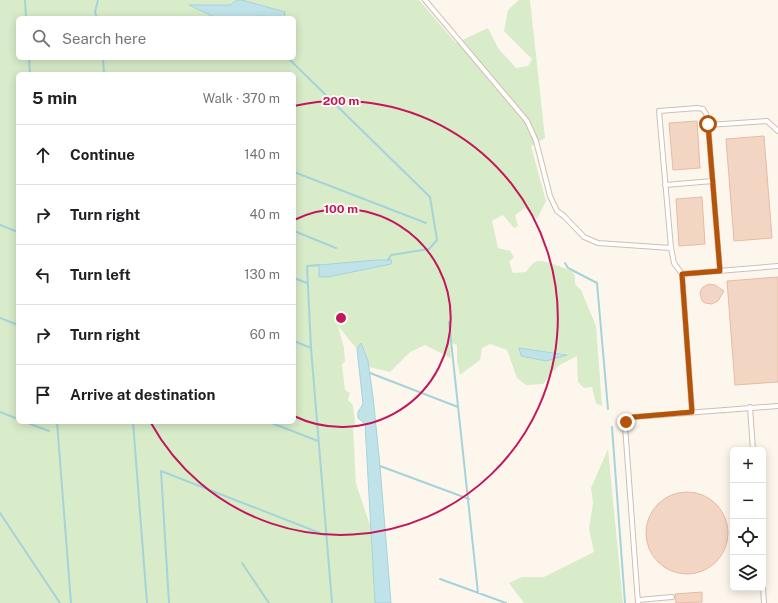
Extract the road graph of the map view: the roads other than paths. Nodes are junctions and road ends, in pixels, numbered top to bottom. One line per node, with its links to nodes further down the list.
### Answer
1 (425, 0): 6 (lane)
2 (708, 124): 3 (lane); 4 (lane); 5 (lane)
3 (778, 131)
4 (713, 181): 5 (lane); 8 (lane)
5 (665, 185): 6 (lane)
6 (670, 248): 9 (lane)
7 (778, 266): 8 (lane)
8 (720, 271): 9 (lane)
9 (682, 274): 12 (lane)
10 (778, 406): 11 (lane)
11 (750, 408): 12 (lane); 13 (lane)
12 (692, 412): 16 (lane)
13 (753, 447)
14 (763, 591): 17 (lane)
15 (672, 597): 16 (lane)
16 (638, 601)
17 (764, 603)

